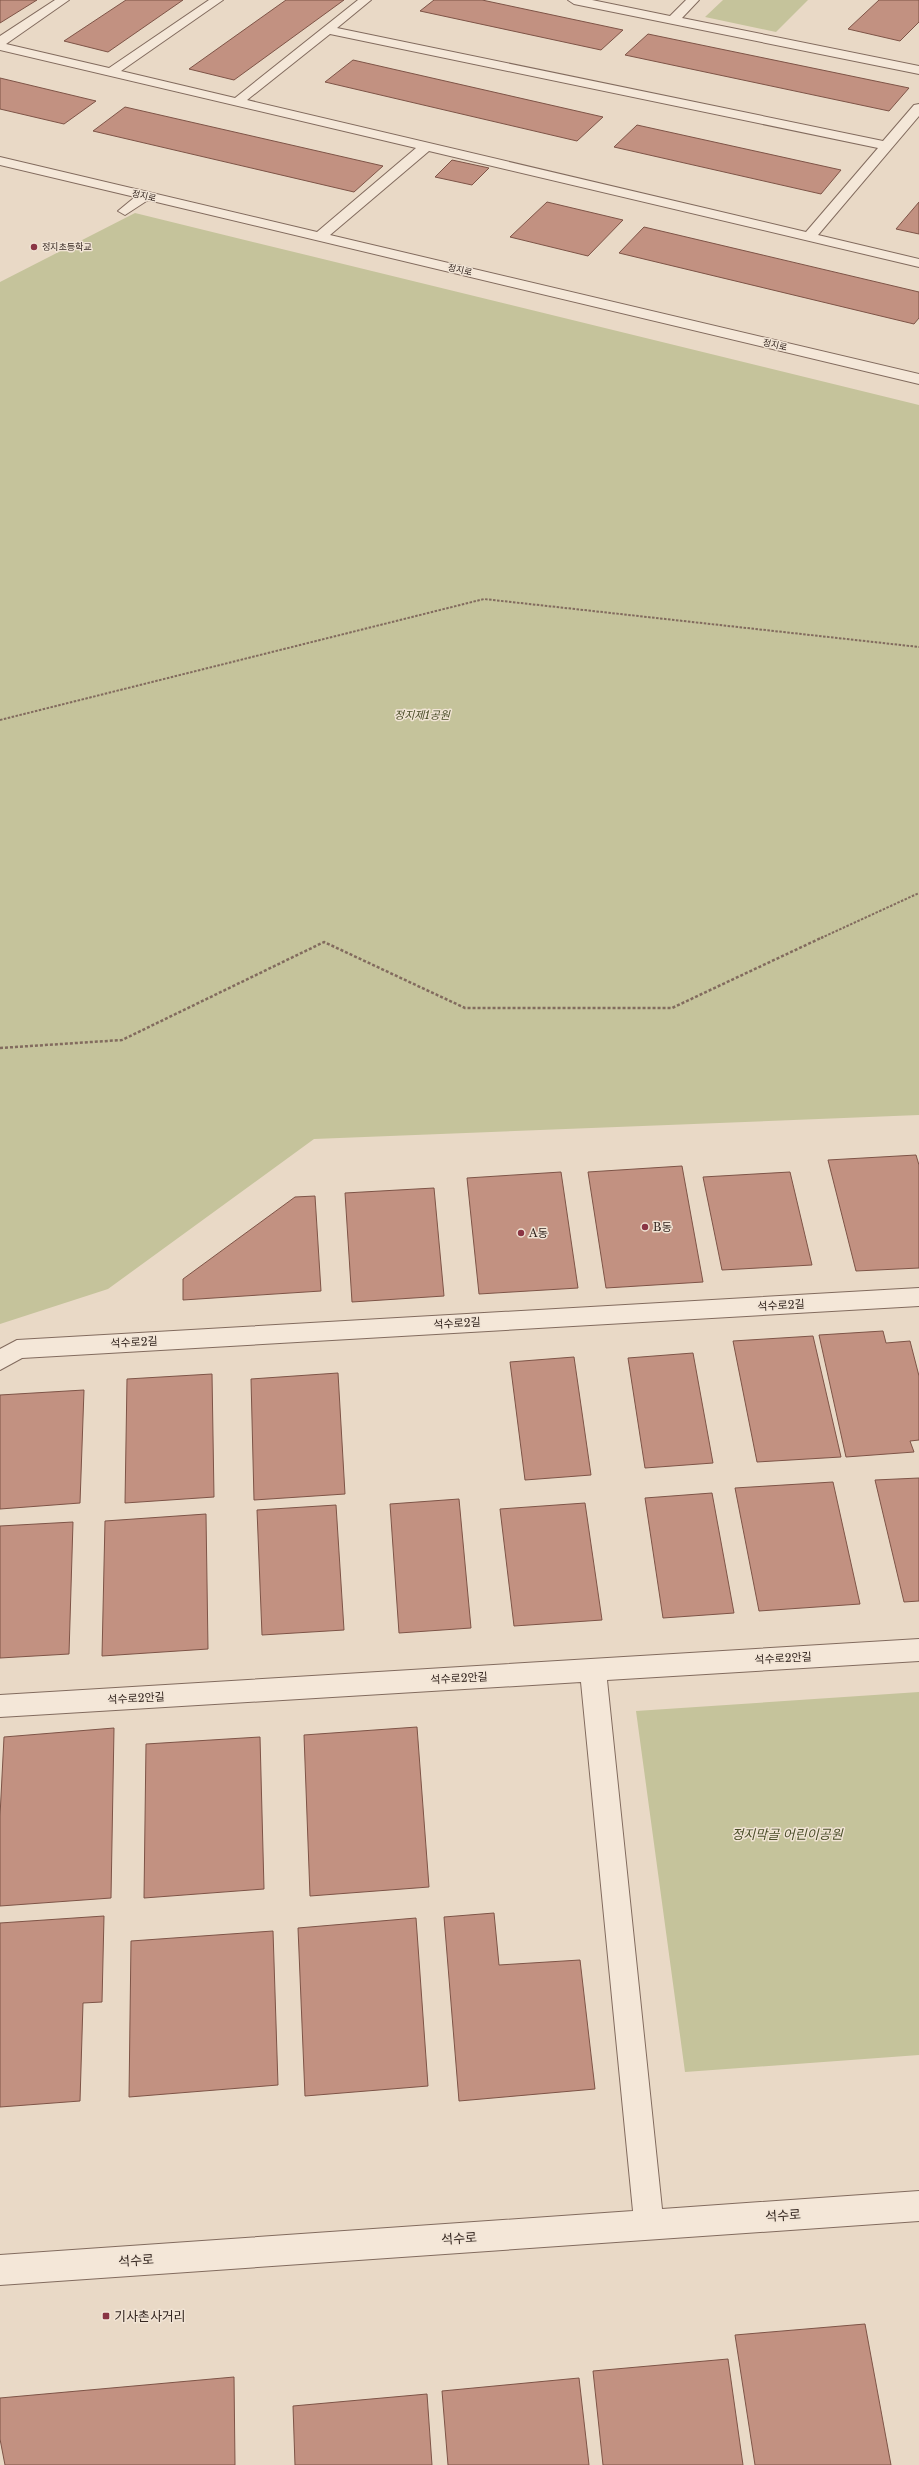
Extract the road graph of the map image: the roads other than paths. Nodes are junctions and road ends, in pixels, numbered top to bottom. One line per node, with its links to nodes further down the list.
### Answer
1 (62, 0): 8 (street)
2 (217, 0): 11 (street)
3 (365, 0): 7 (street)
4 (574, 0): 6 (street)
5 (693, 0): 6 (street)
6 (673, 20): 10 (street)
7 (328, 30): 12 (street); 14 (street)
8 (0, 42)
9 (0, 46): 11 (street)
10 (919, 70)
11 (111, 72): 12 (street)
12 (237, 102): 15 (street)
13 (919, 108): 14 (street)
14 (886, 146): 20 (street)
15 (426, 147): 19 (street); 20 (street)
16 (0, 162): 17 (street, 정지로)
17 (145, 196): 18 (street); 19 (street, 정지로)
18 (125, 211)
19 (319, 237): 22 (street, 정지로)
20 (809, 237): 21 (street)
21 (919, 263)
22 (919, 379)
23 (919, 1297): 24 (street, 석수로2길)
24 (0, 1361)
25 (919, 1650): 26 (street, 석수로2안길)
26 (593, 1670): 27 (street, 석수로2안길); 29 (street)
27 (0, 1706)
28 (919, 2206): 29 (street, 석수로)
29 (650, 2224): 30 (street, 석수로)
30 (0, 2270)

